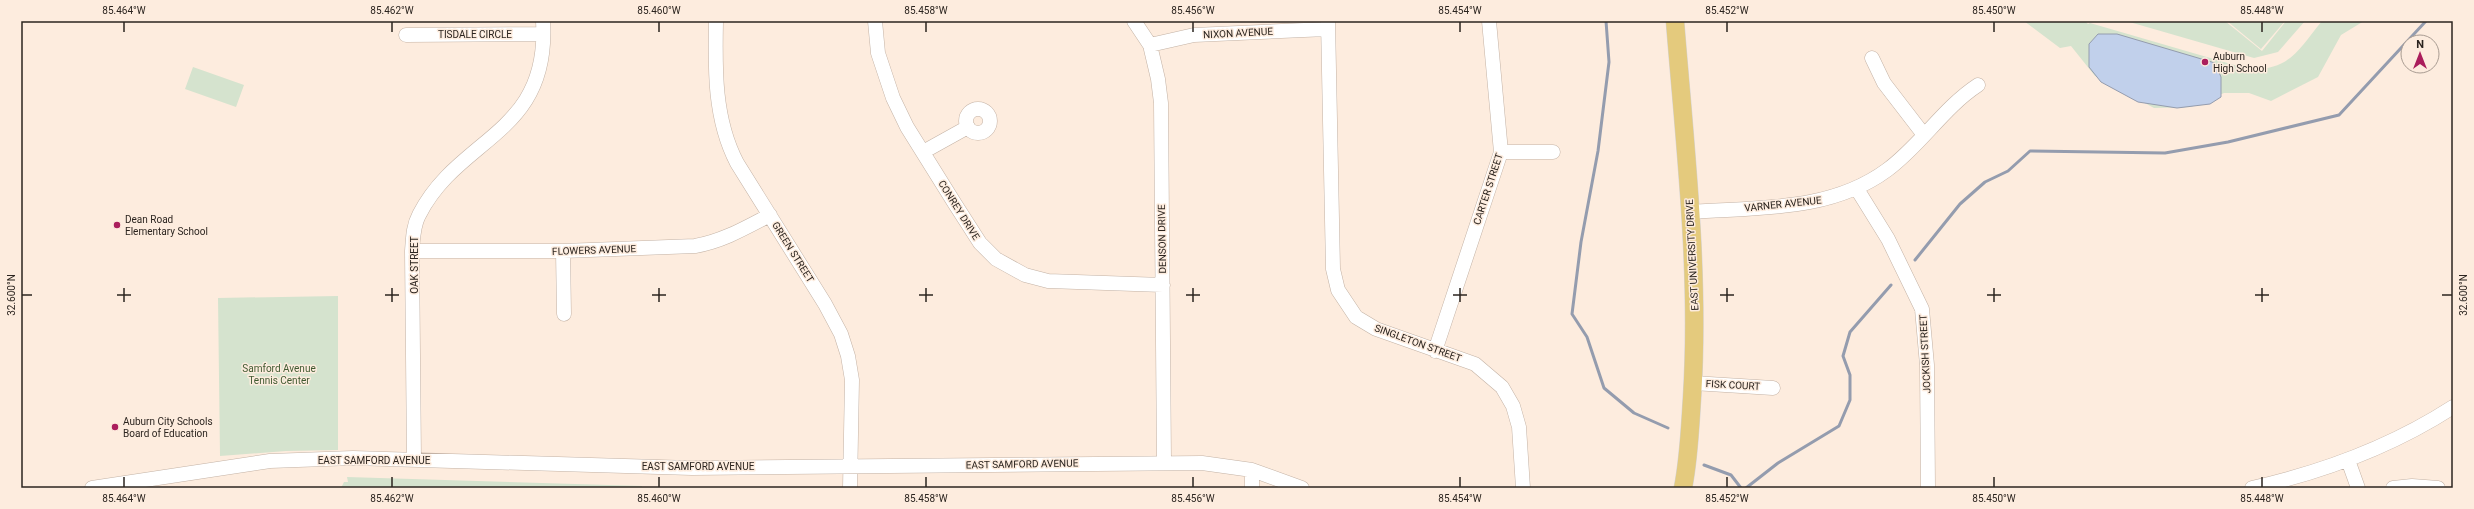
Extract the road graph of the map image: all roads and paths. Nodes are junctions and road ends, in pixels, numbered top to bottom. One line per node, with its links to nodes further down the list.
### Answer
1 (716, 21): 19 (street, GREEN STREET)
2 (875, 21): 14 (street, CONREY DRIVE)
3 (1134, 21): 9 (street, DENSON DRIVE)
4 (1489, 21): 15 (street, CARTER STREET)
5 (1675, 21): 18 (main road, EAST UNIVERSITY DRIVE)
6 (1327, 25): 9 (street, NIXON AVENUE); 24 (street, SINGLETON STREET)
7 (543, 27): 8 (street, TISDALE CIRCLE); 20 (street, OAK STREET)
8 (406, 35)
9 (1150, 45): 22 (street, DENSON DRIVE)
10 (1872, 58): 13 (street)
11 (1978, 85): 13 (street, VARNER AVENUE)
12 (968, 127): 14 (street)
13 (1924, 135): 17 (street, VARNER AVENUE)
14 (923, 152): 22 (street, CONREY DRIVE)
15 (1501, 152): 16 (street); 24 (street, CARTER STREET)
16 (1553, 152)
17 (1857, 189): 18 (street, VARNER AVENUE); 40 (street, JOCKISH STREET)
18 (1691, 212): 25 (main road, EAST UNIVERSITY DRIVE)
19 (770, 215): 21 (street, FLOWERS AVENUE); 31 (street, GREEN STREET)
20 (412, 251): 21 (street, FLOWERS AVENUE); 28 (street, OAK STREET)
21 (563, 251): 23 (street)
22 (1163, 285): 30 (street, DENSON DRIVE)
23 (564, 314)
24 (1435, 351): 38 (street, SINGLETON STREET)
25 (1693, 383): 26 (street, FISK COURT); 39 (main road, EAST UNIVERSITY DRIVE)
26 (1773, 388)
27 (2453, 407): 29 (street)
28 (414, 460): 31 (street, EAST SAMFORD AVENUE); 34 (street, EAST SAMFORD AVENUE)
29 (2348, 460): 41 (street); 42 (street)
30 (1164, 462): 31 (street, EAST SAMFORD AVENUE); 32 (street, EAST SAMFORD AVENUE)
31 (851, 466): 35 (street, GREEN STREET)
32 (1252, 470): 36 (street); 37 (street, EAST SAMFORD AVENUE)
33 (2419, 487): 43 (street); 44 (street)
34 (92, 488)
35 (850, 488)
36 (1252, 488)
37 (1302, 488)
38 (1522, 488)
39 (1683, 488)
40 (1928, 488)
41 (2252, 488)
42 (2358, 488)
43 (2393, 488)
44 (2438, 488)

